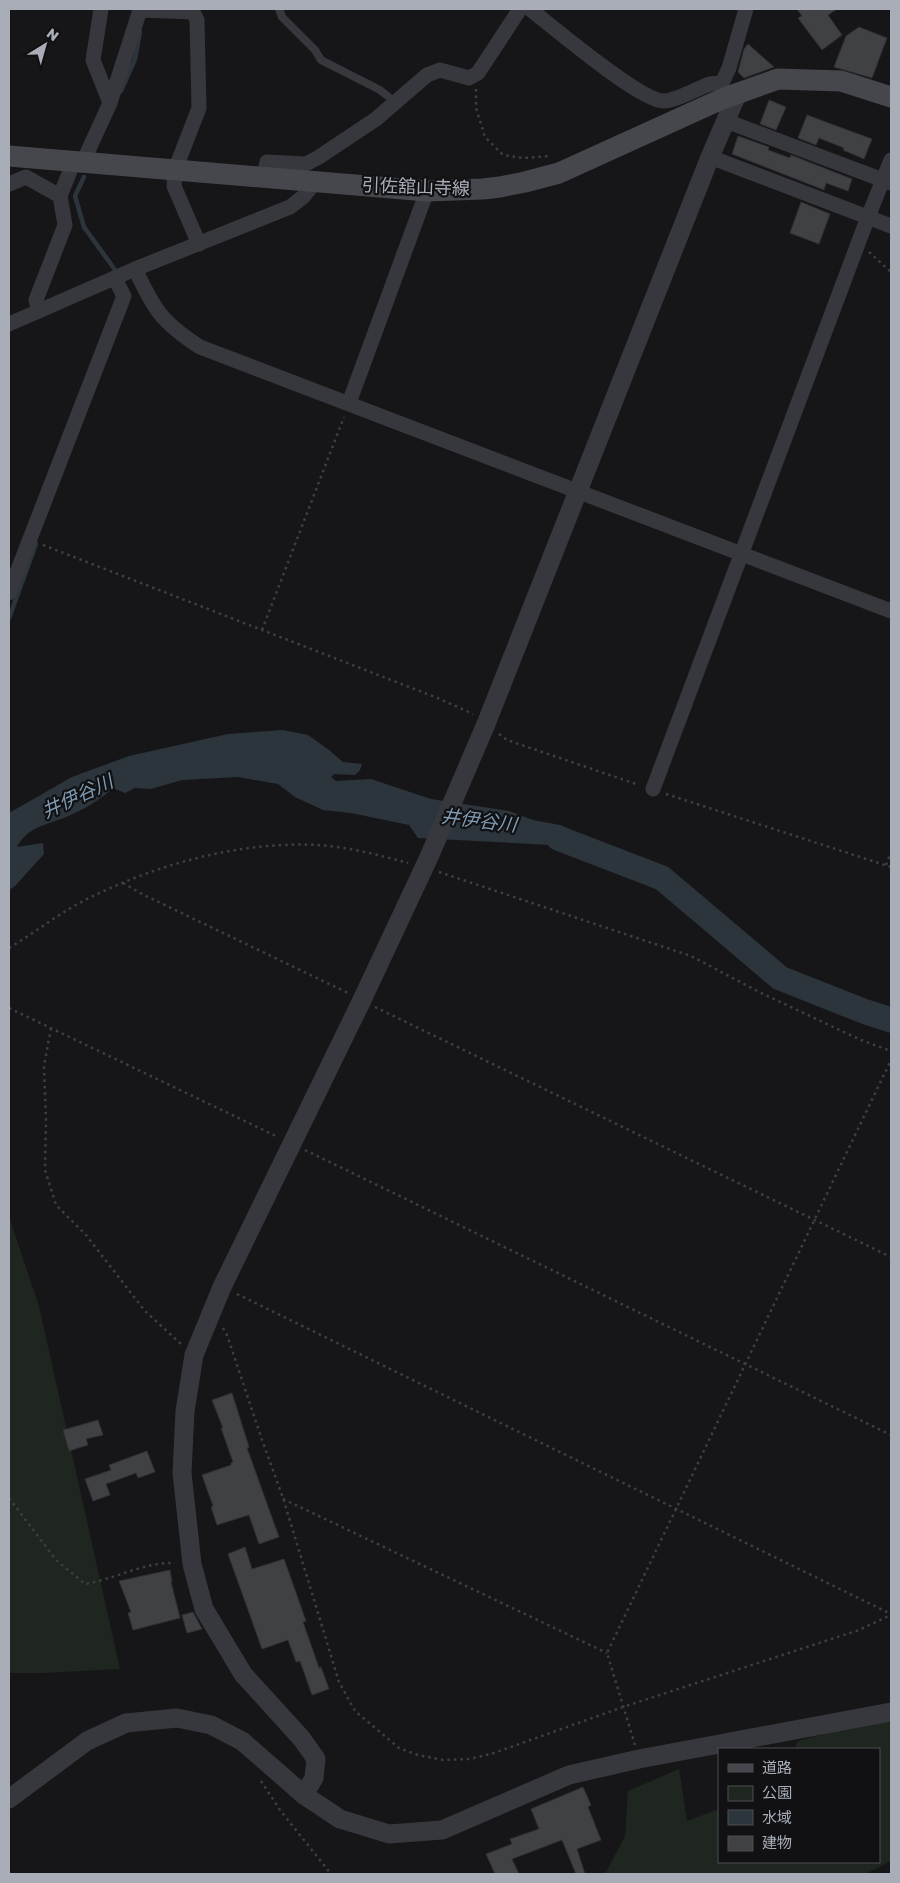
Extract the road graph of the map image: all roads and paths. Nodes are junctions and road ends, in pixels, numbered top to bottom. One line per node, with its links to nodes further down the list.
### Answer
1 (101, 9): 11 (street)
2 (140, 9): 11 (street); 18 (street)
3 (279, 9): 10 (lane)
4 (520, 9): 7 (street)
5 (530, 9): 8 (street)
6 (746, 9): 8 (street)
7 (475, 75): 10 (street); 16 (path)
8 (728, 91): 9 (main road, 引佐舘山寺線); 12 (street); 23 (main road, 引佐舘山寺線)
9 (891, 97)
10 (395, 102): 19 (street)
11 (110, 103): 17 (street)
12 (726, 121): 14 (street); 21 (street)
13 (9, 156): 17 (main road, 引佐舘山寺線)
14 (710, 157): 25 (street); 35 (street)
15 (891, 160): 21 (street)
16 (549, 161)
17 (78, 162): 18 (main road, 引佐舘山寺線); 24 (street)
18 (175, 170): 19 (main road, 引佐舘山寺線); 28 (street)
19 (264, 178): 20 (main road, 引佐舘山寺線)
20 (316, 181): 23 (main road, 引佐舘山寺線); 28 (street)
21 (887, 181): 25 (street)
22 (9, 184): 24 (street)
23 (427, 190): 34 (street)
24 (60, 196): 32 (street)
25 (868, 217): 26 (street); 27 (street)
26 (891, 226)
27 (859, 242): 30 (path); 37 (street)
28 (199, 244): 29 (street)
29 (135, 269): 31 (street); 34 (street)
30 (891, 272)
31 (116, 279): 32 (street); 36 (street)
32 (39, 311): 33 (street)
33 (9, 324)
34 (349, 403): 35 (street); 40 (path)
35 (578, 490): 37 (street); 41 (street)
36 (30, 540): 38 (street); 40 (path)
37 (742, 553): 39 (street); 42 (street)
38 (9, 593)
39 (891, 611)
40 (262, 630): 41 (path)
41 (486, 724): 42 (path); 44 (street)
42 (653, 789): 45 (path)
43 (891, 852): 45 (path)
44 (426, 862): 47 (path); 49 (street); 52 (path)
45 (886, 865): 46 (path)
46 (891, 867)
47 (123, 883): 48 (path); 49 (path)
48 (9, 948)
49 (362, 1000): 54 (street); 55 (path)
50 (9, 1008): 51 (path)
51 (51, 1028): 54 (path); 59 (path)
52 (891, 1051)
53 (891, 1060): 55 (path)
54 (292, 1144): 57 (street); 60 (path)
55 (815, 1220): 56 (path); 60 (path)
56 (891, 1257)
57 (222, 1287): 58 (street); 64 (path)
58 (212, 1309): 59 (street); 63 (path)
59 (194, 1355): 65 (street)
60 (746, 1364): 61 (path); 64 (path)
61 (891, 1435)
62 (9, 1498): 65 (path)
63 (283, 1498): 67 (path); 68 (path)
64 (676, 1509): 66 (path); 67 (path)
65 (192, 1564): 72 (street)
66 (891, 1614): 68 (path)
67 (607, 1653): 68 (path)
68 (623, 1707): 70 (path)
69 (891, 1712): 70 (street)
70 (639, 1759): 72 (street)
71 (259, 1777): 74 (path)
72 (304, 1795): 73 (street)
73 (9, 1799)
74 (330, 1874)

